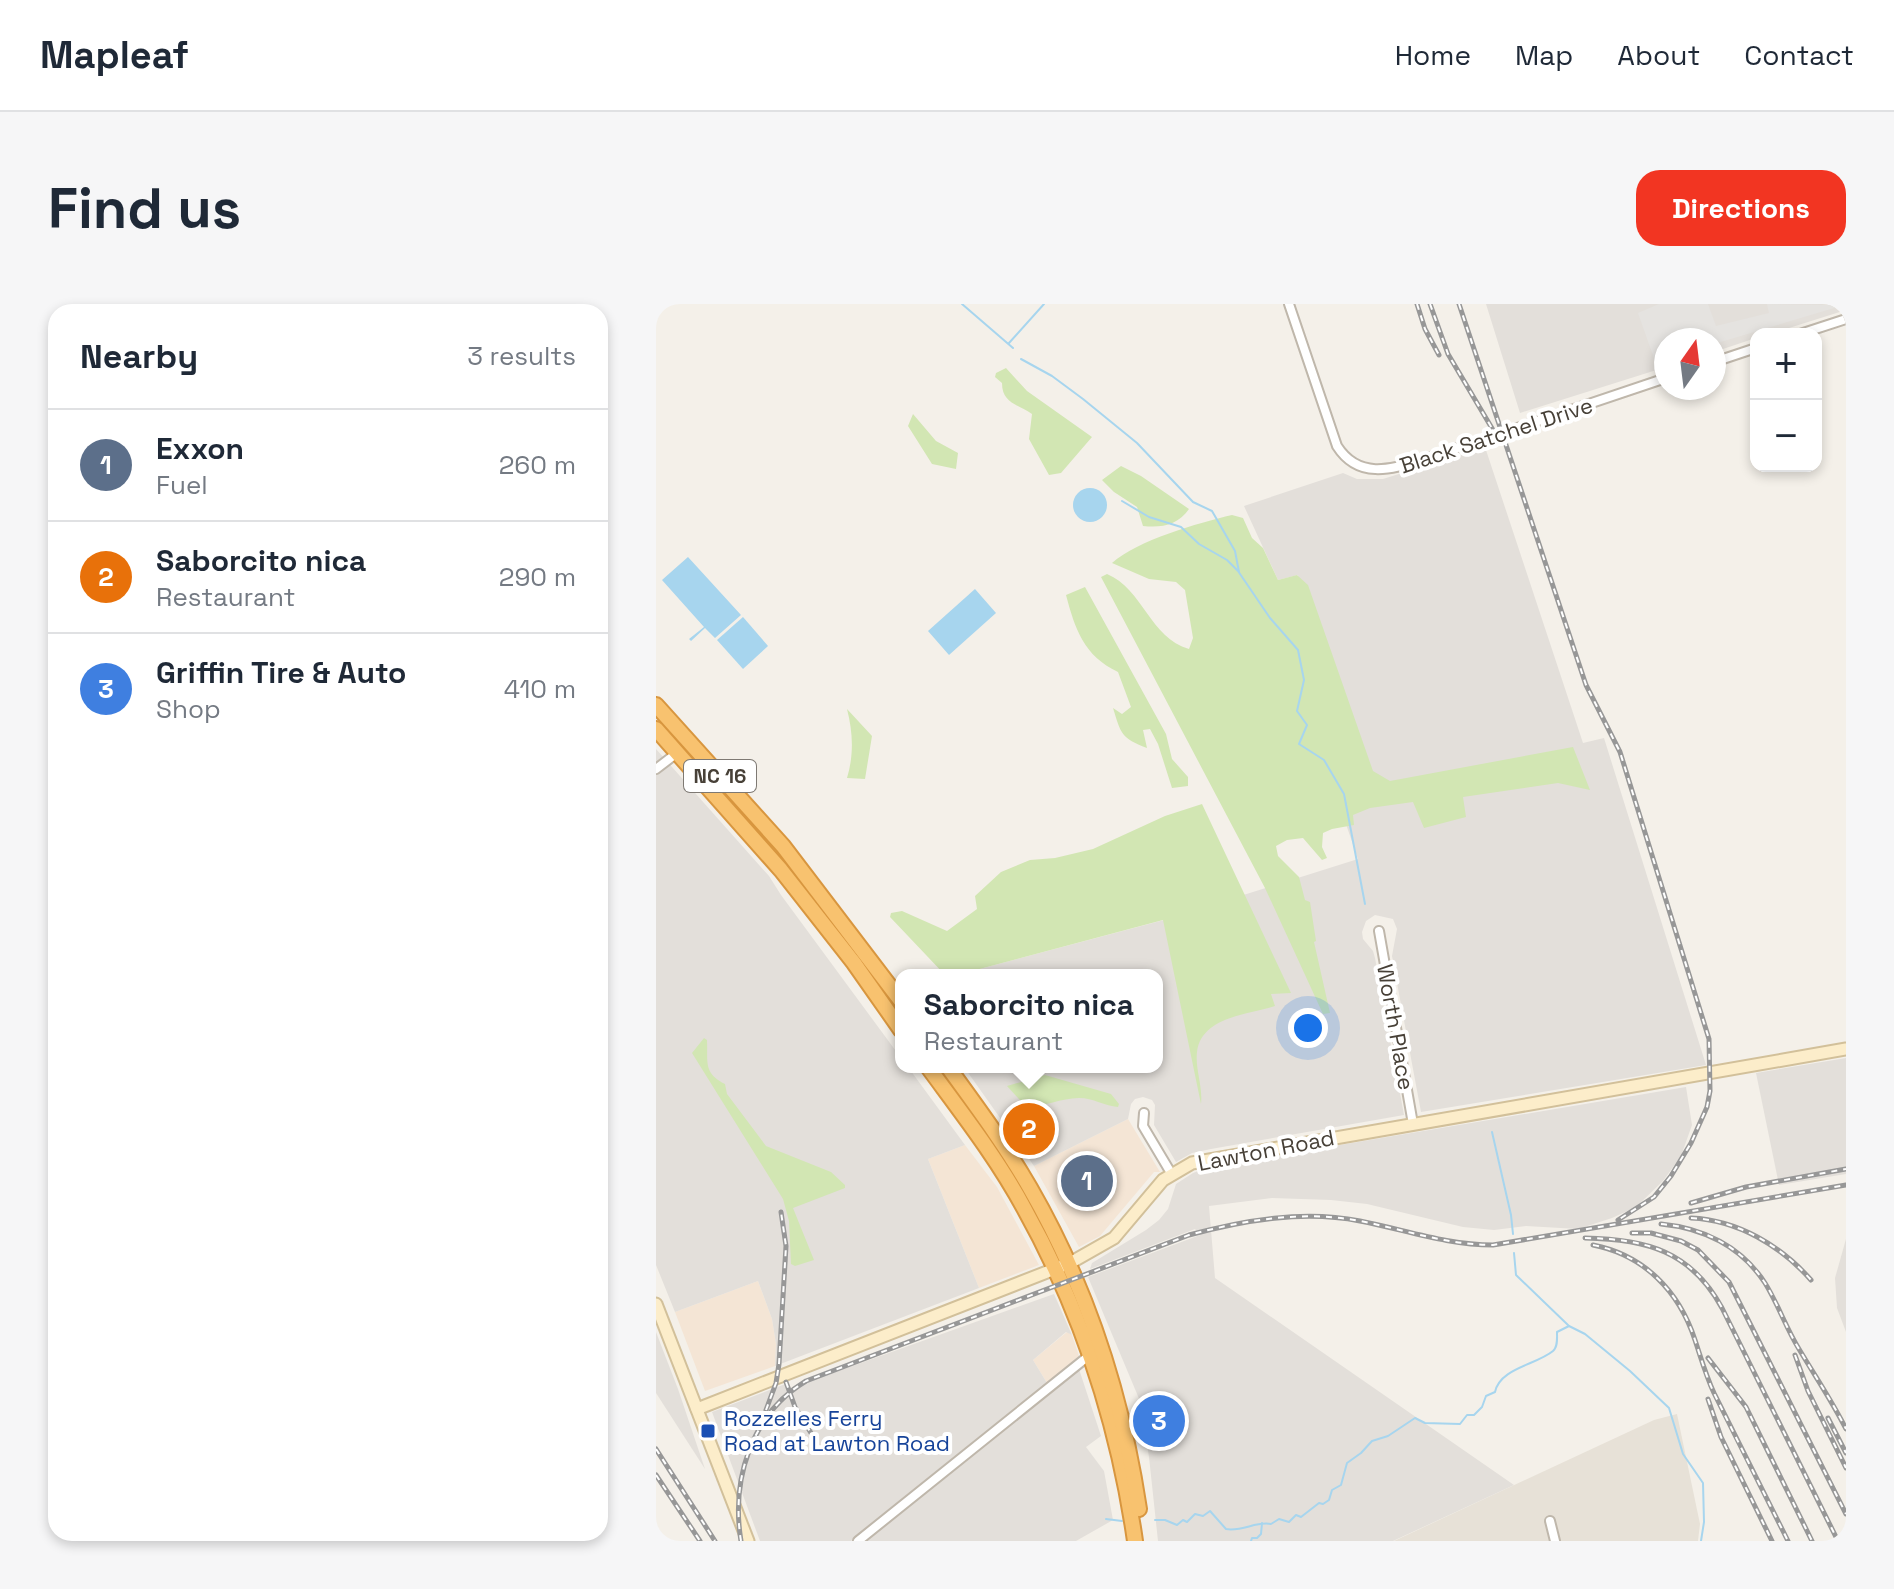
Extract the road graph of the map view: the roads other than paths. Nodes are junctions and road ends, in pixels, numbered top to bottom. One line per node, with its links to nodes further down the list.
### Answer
1 (1289, 304): 6 (street, Black Satchel Drive)
2 (1846, 319): 3 (street)
3 (1818, 328)
4 (1750, 350): 5 (street)
5 (1726, 358)
6 (1654, 382)
7 (656, 705): 11 (highway, NC 16)
8 (656, 729): 9 (highway, NC 16)
9 (677, 753): 10 (street); 12 (highway, NC 16)
10 (656, 769)
11 (783, 846): 12 (highway); 14 (highway, NC 16)
12 (770, 856): 15 (highway, NC 16)
13 (1379, 931): 20 (street, Worth Place)
14 (895, 993)
15 (895, 1021)
16 (1846, 1049): 20 (street, Lawton Road)
17 (932, 1073): 22 (highway)
18 (952, 1073): 22 (highway)
19 (1144, 1113): 21 (street)
20 (1413, 1124): 21 (street, Lawton Road)
21 (1171, 1173): 22 (street, Lawton Road)
22 (1063, 1266): 24 (highway); 25 (street, Lawton Road)
23 (656, 1304): 25 (street)
24 (1096, 1350): 28 (street); 29 (highway); 30 (highway)
25 (697, 1409): 27 (street)
26 (1550, 1521): 31 (street)
27 (748, 1541)
28 (858, 1541)
29 (1135, 1541)
30 (1144, 1541)
31 (1555, 1541)

